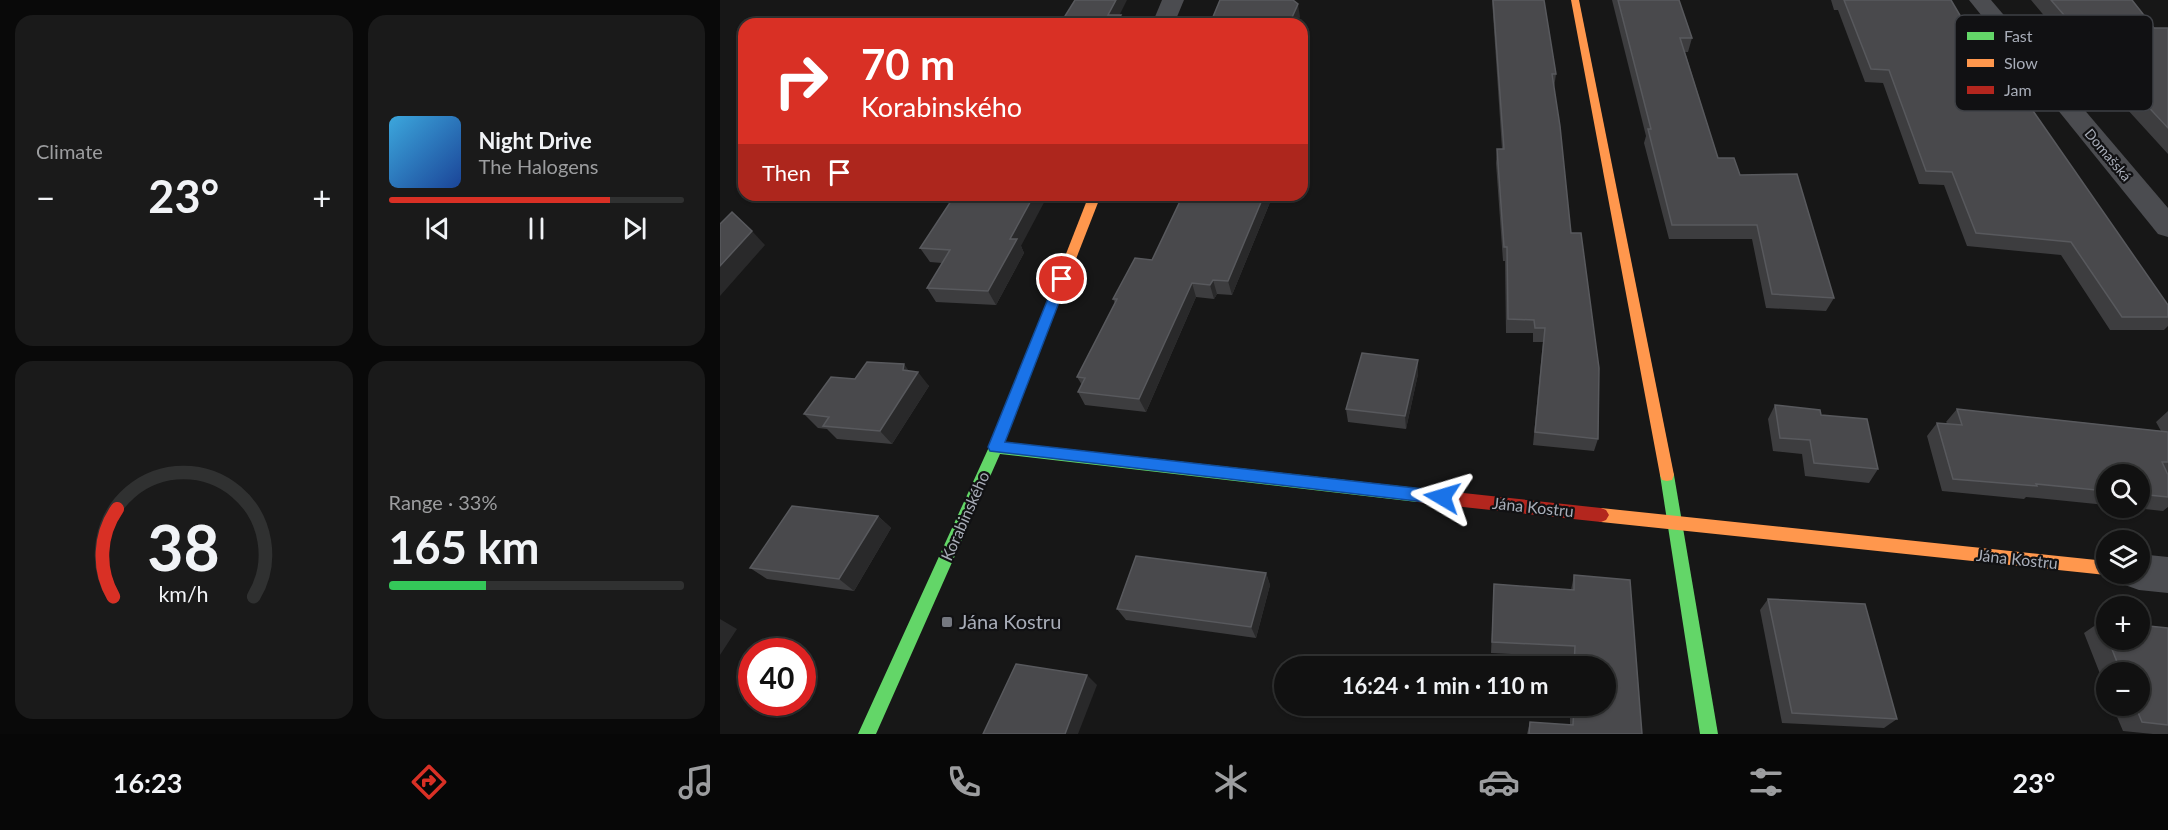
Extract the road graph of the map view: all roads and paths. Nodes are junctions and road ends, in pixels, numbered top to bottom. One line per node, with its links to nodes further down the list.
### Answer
1 (1173, 0): 5 (street)
2 (1575, 0): 10 (street)
3 (1980, 0): 4 (street, Domašská)
4 (1992, 15)
5 (1166, 18)
6 (2072, 111): 8 (street, Domašská)
7 (1093, 201): 9 (street, Korabinského)
8 (2168, 227)
9 (996, 447): 10 (street, Jána Kostru); 14 (street, Korabinského)
10 (1677, 524): 11 (street, Jána Kostru); 15 (street)
11 (2096, 567)
12 (2150, 573): 13 (street)
13 (2168, 575)
14 (867, 734)
15 (1709, 734)

